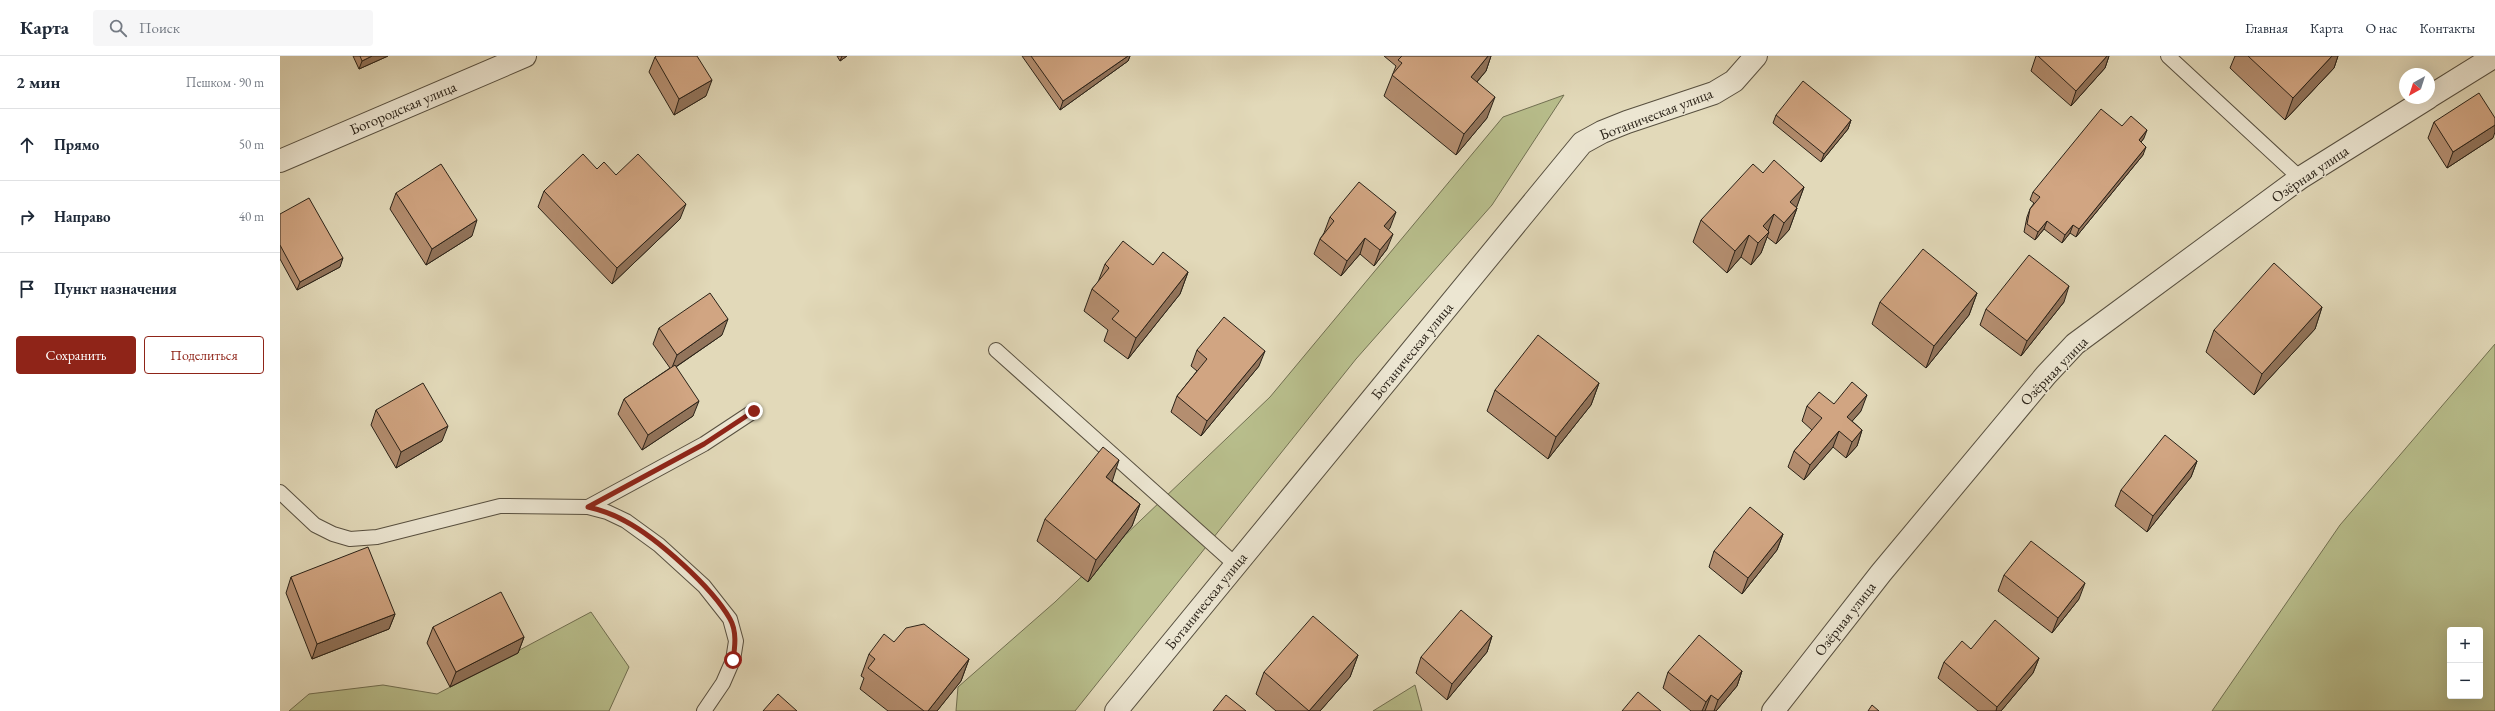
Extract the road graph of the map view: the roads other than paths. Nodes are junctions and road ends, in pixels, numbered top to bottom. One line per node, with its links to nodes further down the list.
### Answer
1 (525, 56): 7 (street, Богородская улица)
2 (1756, 56): 13 (street, Ботаническая улица)
3 (2168, 56): 8 (lane)
4 (2495, 56): 5 (street, Озёрная улица)
5 (2435, 94)
6 (2419, 104): 8 (street, Озёрная улица)
7 (280, 161)
8 (2300, 178): 16 (street, Озёрная улица)
9 (996, 350): 13 (lane)
10 (754, 411): 12 (lane)
11 (280, 492): 12 (lane)
12 (588, 507): 14 (lane)
13 (1236, 565): 15 (street, Ботаническая улица)
14 (704, 711)
15 (1116, 711)
16 (1773, 711)

